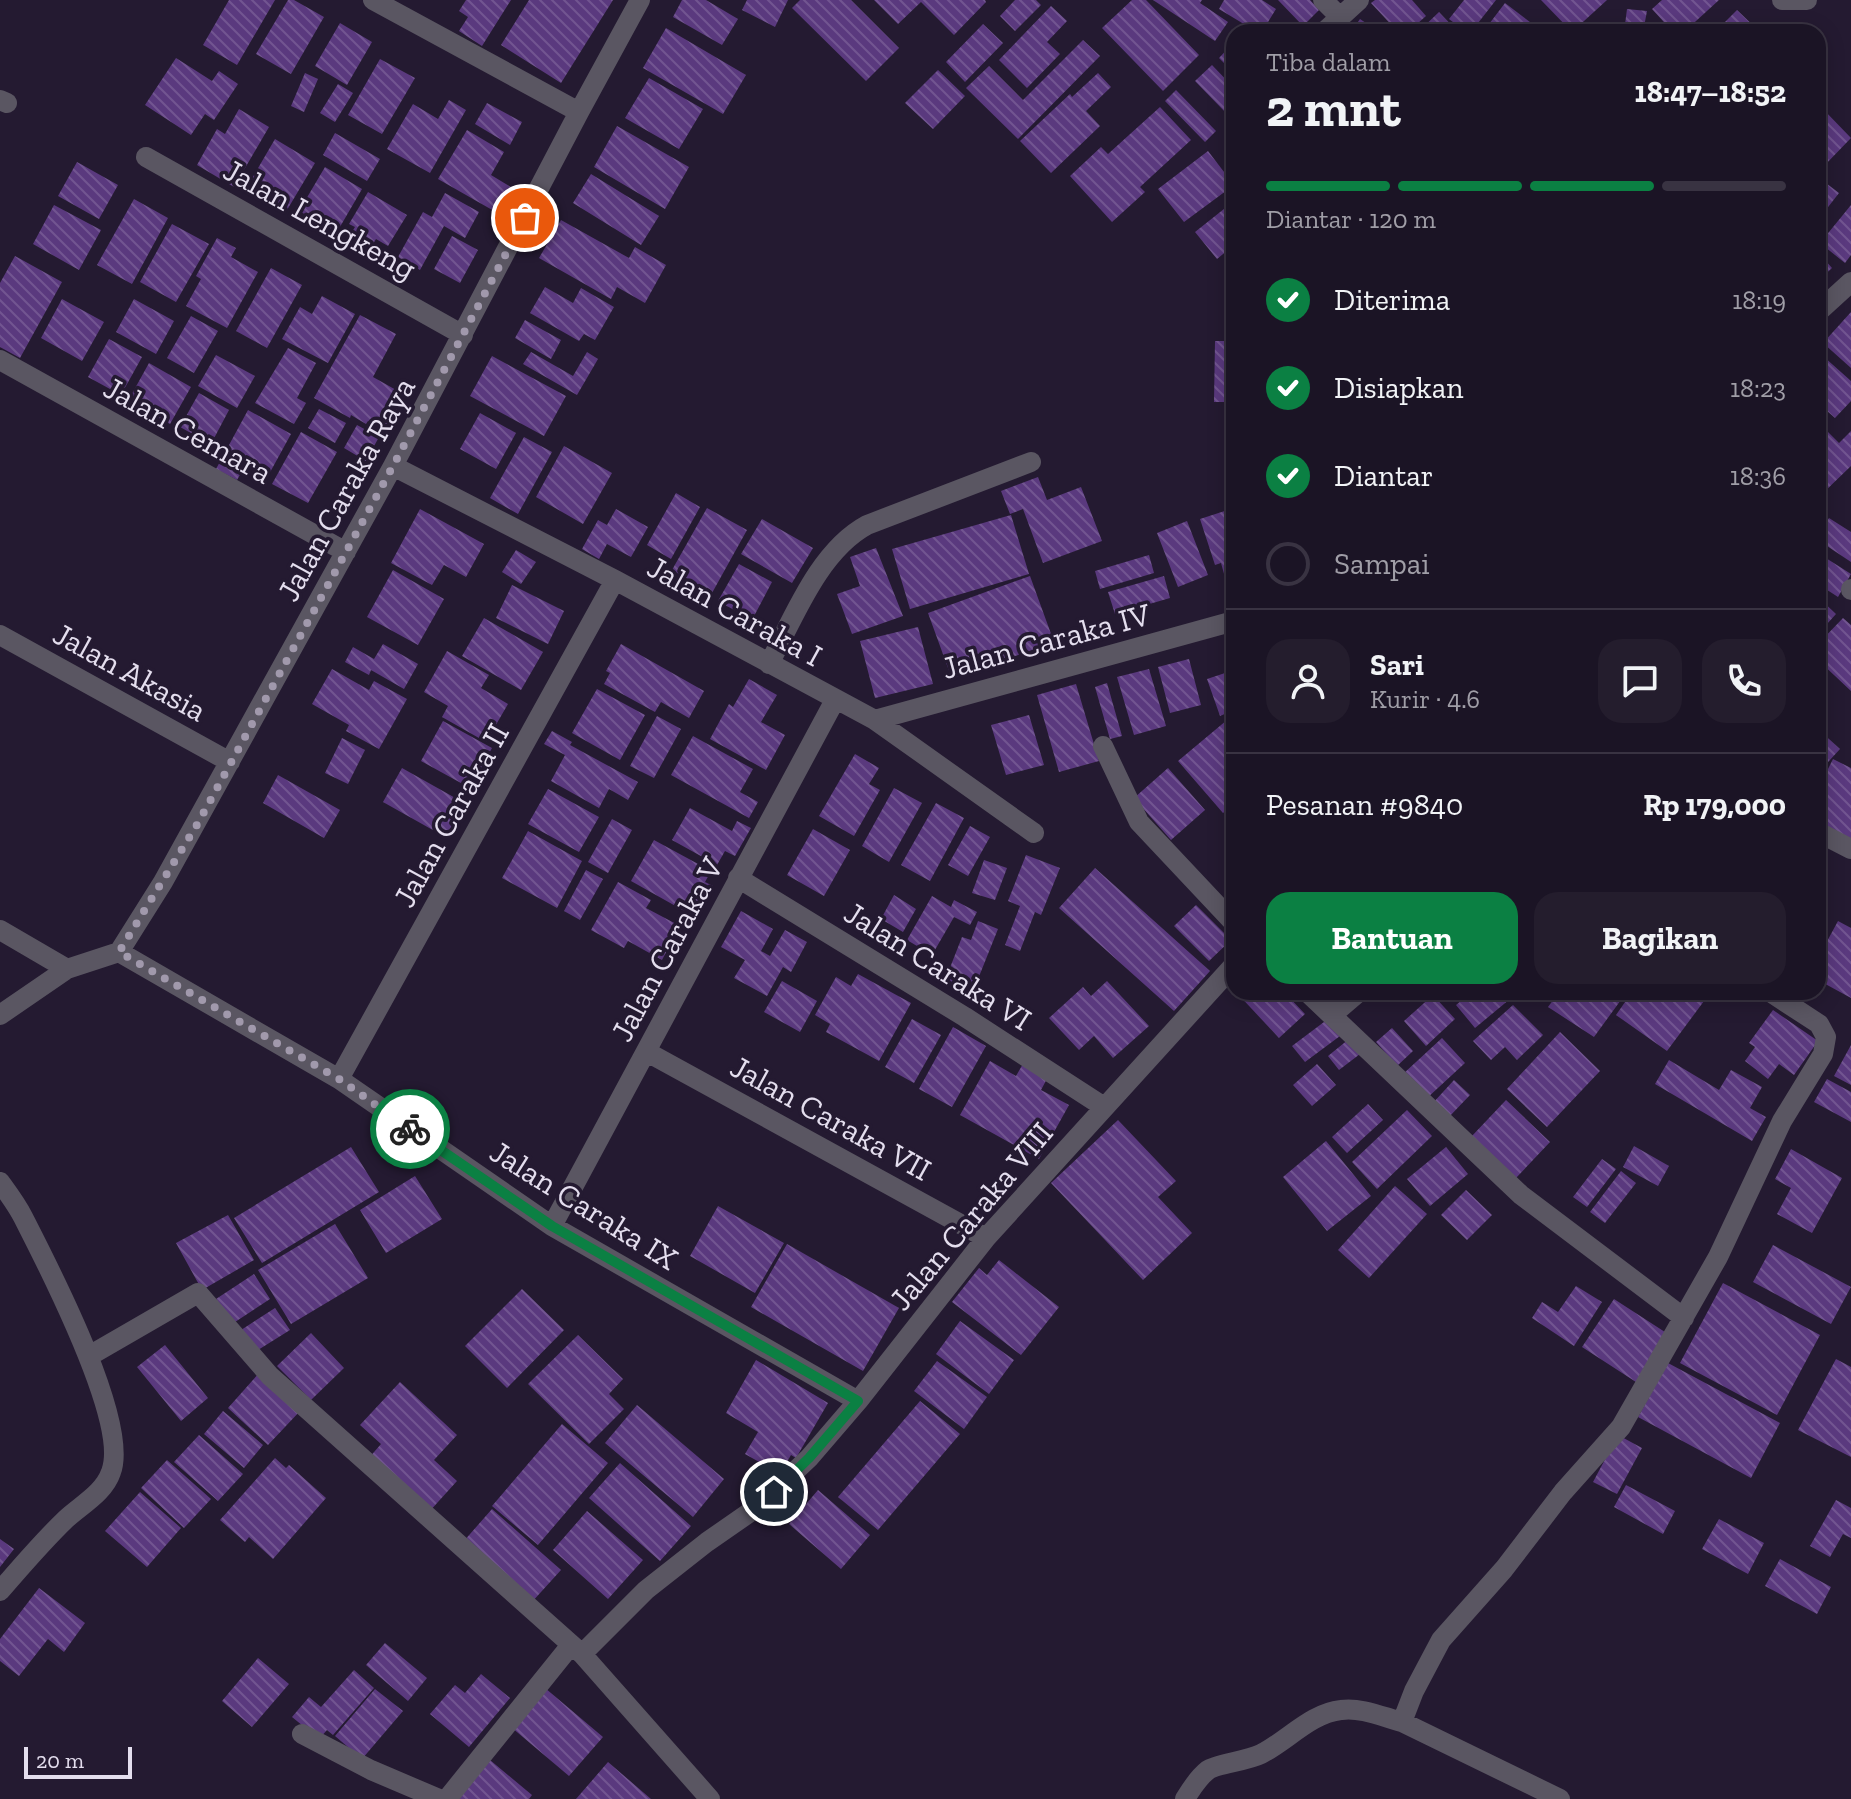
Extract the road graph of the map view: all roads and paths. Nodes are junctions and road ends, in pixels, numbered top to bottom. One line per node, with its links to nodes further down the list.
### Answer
1 (373, 0): 9 (street)
2 (640, 0): 9 (street, Jalan Caraka Raya)
3 (1323, 0): 7 (street)
4 (1359, 0): 7 (street)
5 (1782, 0): 6 (street)
6 (1807, 0)
7 (1340, 17): 8 (street)
8 (1333, 24)
9 (579, 112): 13 (street, Jalan Caraka Raya)
10 (146, 157): 13 (street, Jalan Lengkeng)
11 (1851, 282): 12 (street)
12 (1826, 305)
13 (463, 335): 16 (street, Jalan Caraka Raya)
14 (0, 360): 17 (street, Jalan Cemara)
15 (1031, 462): 21 (street)
16 (393, 466): 17 (street, Jalan Caraka Raya); 18 (street, Jalan Caraka I)
17 (346, 552): 25 (street, Jalan Caraka Raya)
18 (615, 580): 21 (street, Jalan Caraka I); 41 (street, Jalan Caraka II)
19 (1226, 623): 23 (street, Jalan Caraka IV)
20 (0, 635): 25 (street, Jalan Akasia)
21 (769, 664): 22 (street, Jalan Caraka I)
22 (835, 700): 23 (street, Jalan Caraka I); 29 (street, Jalan Caraka V)
23 (875, 720): 26 (street, Jalan Caraka I)
24 (1103, 746): 30 (street)
25 (230, 762): 32 (street, Jalan Caraka Raya)
26 (1034, 833)
27 (1826, 836): 28 (street)
28 (1851, 849)
29 (738, 878): 40 (street, Jalan Caraka V); 42 (street, Jalan Caraka VI)
30 (1226, 914)
31 (0, 930): 33 (street)
32 (119, 952): 33 (street); 41 (street, Jalan Caraka IX)
33 (67, 969): 38 (street)
34 (1226, 974): 42 (street, Jalan Caraka VIII)
35 (1316, 1000): 39 (street)
36 (1350, 1000): 39 (street)
37 (1782, 1000): 46 (street)
38 (0, 1015)
39 (1332, 1015): 46 (street)
40 (647, 1052): 44 (street, Jalan Caraka V); 45 (street, Jalan Caraka VII)
41 (339, 1079): 44 (street, Jalan Caraka IX)
42 (1104, 1107): 45 (street, Jalan Caraka VIII)
43 (3, 1186): 47 (street)
44 (552, 1226): 48 (street, Jalan Caraka IX)
45 (986, 1238): 48 (street, Jalan Caraka VIII)
46 (1684, 1318): 51 (street)
47 (89, 1356): 49 (street); 50 (street)
48 (858, 1401): 50 (street, Jalan Caraka VIII)
49 (0, 1591)
50 (577, 1649): 54 (street, Jalan Caraka VIII); 55 (street)
51 (1402, 1722): 56 (street); 57 (street)
52 (302, 1734): 53 (street)
53 (439, 1799)
54 (447, 1799)
55 (710, 1799)
56 (1185, 1799)
57 (1560, 1799)

